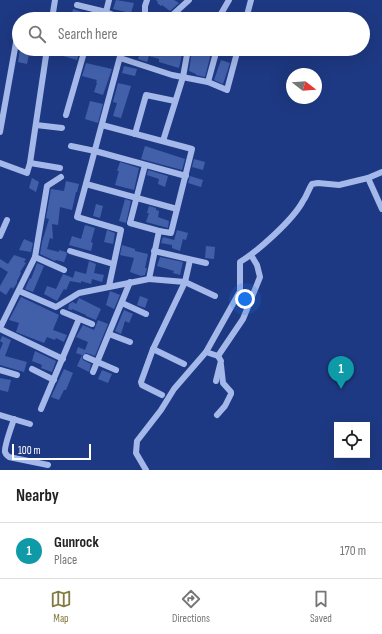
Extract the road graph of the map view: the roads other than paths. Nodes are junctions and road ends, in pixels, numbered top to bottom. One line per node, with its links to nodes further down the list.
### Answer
1 (55, 0): 9 (street)
2 (109, 0): 10 (street)
3 (147, 0): 11 (street)
4 (189, 0): 12 (street)
5 (229, 0): 13 (street)
6 (251, 0): 14 (street)
7 (77, 5): 8 (street)
8 (96, 10): 10 (street)
9 (53, 12)
10 (106, 12)
11 (145, 12)
12 (176, 12)
13 (222, 12)
14 (248, 12)
15 (13, 56): 29 (street)
16 (46, 56): 26 (street)
17 (83, 56): 25 (street)
18 (187, 56): 22 (street)
19 (216, 56): 23 (street)
20 (236, 56): 23 (street)
21 (120, 58): 22 (street); 27 (street)
22 (183, 77): 23 (street); 24 (street)
23 (208, 82)
24 (175, 101): 30 (street); 31 (street)
25 (66, 115)
26 (36, 125): 28 (street); 35 (street)
27 (102, 125): 30 (street); 33 (street)
28 (62, 128)
29 (0, 132)
30 (135, 134): 31 (street)
31 (163, 142): 39 (street)
32 (71, 146): 33 (street)
33 (95, 151): 36 (street); 42 (street)
34 (0, 163): 35 (street)
35 (30, 163): 37 (street)
36 (144, 165): 39 (street); 43 (street)
37 (60, 168)
38 (382, 172): 41 (street)
39 (186, 176): 44 (street)
40 (61, 177): 52 (street)
41 (368, 178): 45 (street); 51 (street)
42 (86, 184): 43 (street); 55 (street)
43 (136, 198): 44 (street); 47 (street)
44 (177, 209): 47 (street)
45 (382, 209)
46 (7, 220): 48 (street)
47 (159, 231): 50 (street)
48 (0, 236)
49 (70, 251): 55 (street)
50 (154, 251): 53 (street); 57 (street)
51 (252, 255): 62 (street); 64 (street)
52 (35, 257): 56 (street); 61 (street)
53 (190, 260): 54 (street); 59 (street)
54 (206, 263)
55 (113, 264): 60 (street)
56 (64, 270)
57 (149, 279): 58 (street); 59 (street)
58 (130, 282): 60 (street); 65 (street)
59 (185, 282): 63 (street); 73 (street)
60 (109, 286): 61 (street)
61 (19, 291): 70 (street)
62 (240, 293): 64 (street); 74 (street)
63 (215, 296)
64 (250, 301): 77 (street)
65 (122, 304): 67 (street); 71 (street)
66 (63, 312): 68 (street)
67 (146, 314)
68 (79, 319): 69 (street); 76 (street)
69 (92, 324)
70 (0, 328): 76 (street)
71 (109, 334): 72 (street); 78 (street)
72 (130, 342)
73 (153, 349): 79 (street); 87 (street)
74 (206, 352): 77 (street); 94 (street)
75 (86, 357): 78 (street)
76 (63, 359): 85 (street)
77 (220, 359): 86 (street); 90 (street)
78 (97, 362): 82 (street); 83 (street)
79 (184, 364)
80 (32, 369): 85 (street)
81 (0, 370): 84 (street)
82 (116, 370)
83 (93, 372)
84 (17, 375)
85 (54, 380): 88 (street)
86 (216, 381)
87 (162, 395)
88 (41, 409)
89 (0, 414): 91 (street)
90 (217, 415)
91 (14, 418): 92 (street); 93 (street)
92 (30, 424)
93 (48, 465)
94 (146, 470)

